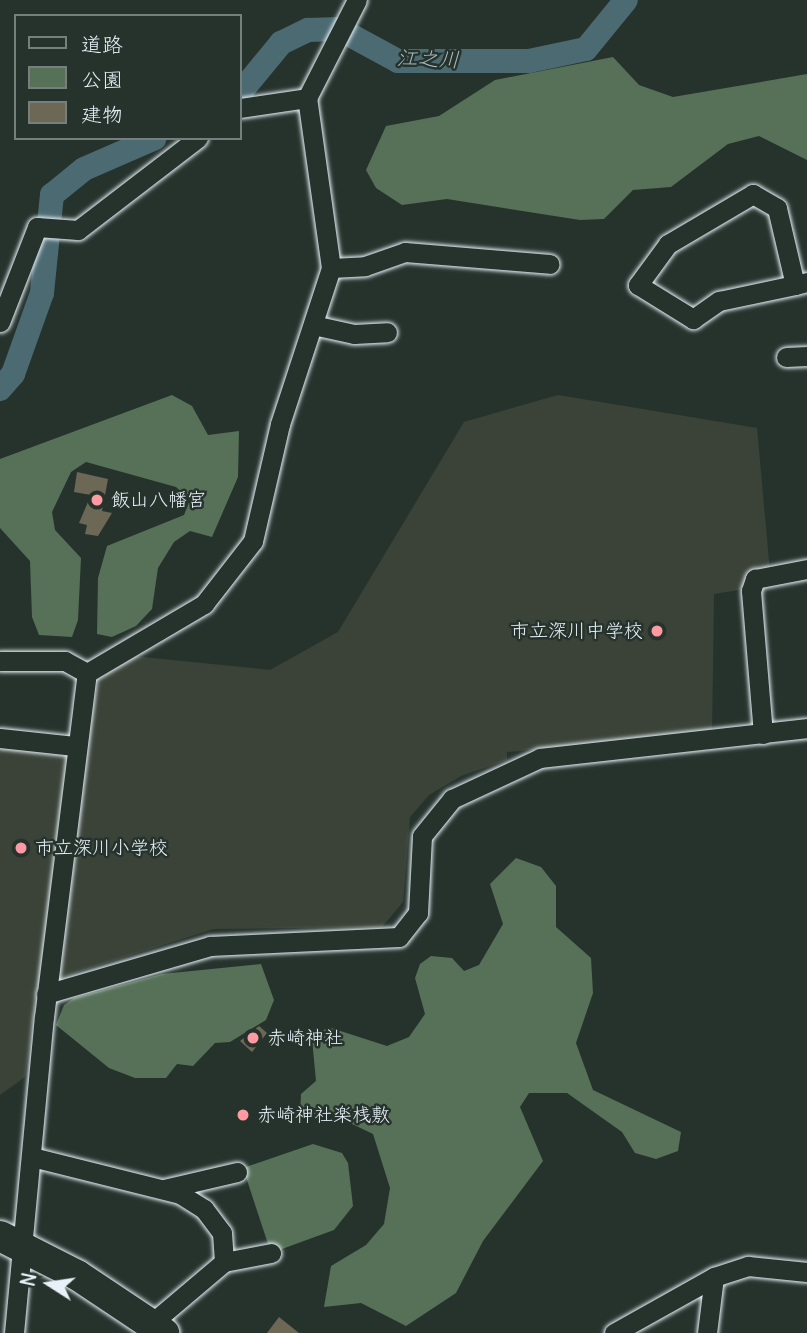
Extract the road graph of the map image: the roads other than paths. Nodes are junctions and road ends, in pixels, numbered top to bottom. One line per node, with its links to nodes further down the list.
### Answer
1 (357, 0): 2 (street)
2 (307, 98): 3 (street); 6 (street)
3 (242, 108)
4 (195, 140): 8 (street)
5 (550, 264): 6 (street)
6 (331, 268): 9 (street)
7 (801, 283): 7 (street)
8 (0, 322)
9 (313, 325): 10 (street); 15 (street)
10 (387, 332)
11 (807, 356): 12 (street)
12 (786, 358)
13 (807, 569): 17 (street)
14 (0, 661): 15 (street)
15 (87, 673): 19 (street)
16 (807, 728): 17 (street)
17 (763, 734): 20 (street)
18 (0, 738): 19 (street)
19 (75, 746): 20 (street)
20 (47, 994): 21 (street)
21 (32, 1157): 23 (street); 24 (street)
22 (237, 1172): 23 (street)
23 (164, 1189): 26 (street)
24 (10, 1240): 29 (highway); 30 (street)
25 (271, 1253): 26 (street)
26 (224, 1262): 29 (street)
27 (807, 1272): 28 (street)
28 (714, 1277): 31 (street); 32 (street)
29 (157, 1328)
30 (14, 1333)
31 (614, 1333)
32 (707, 1333)

